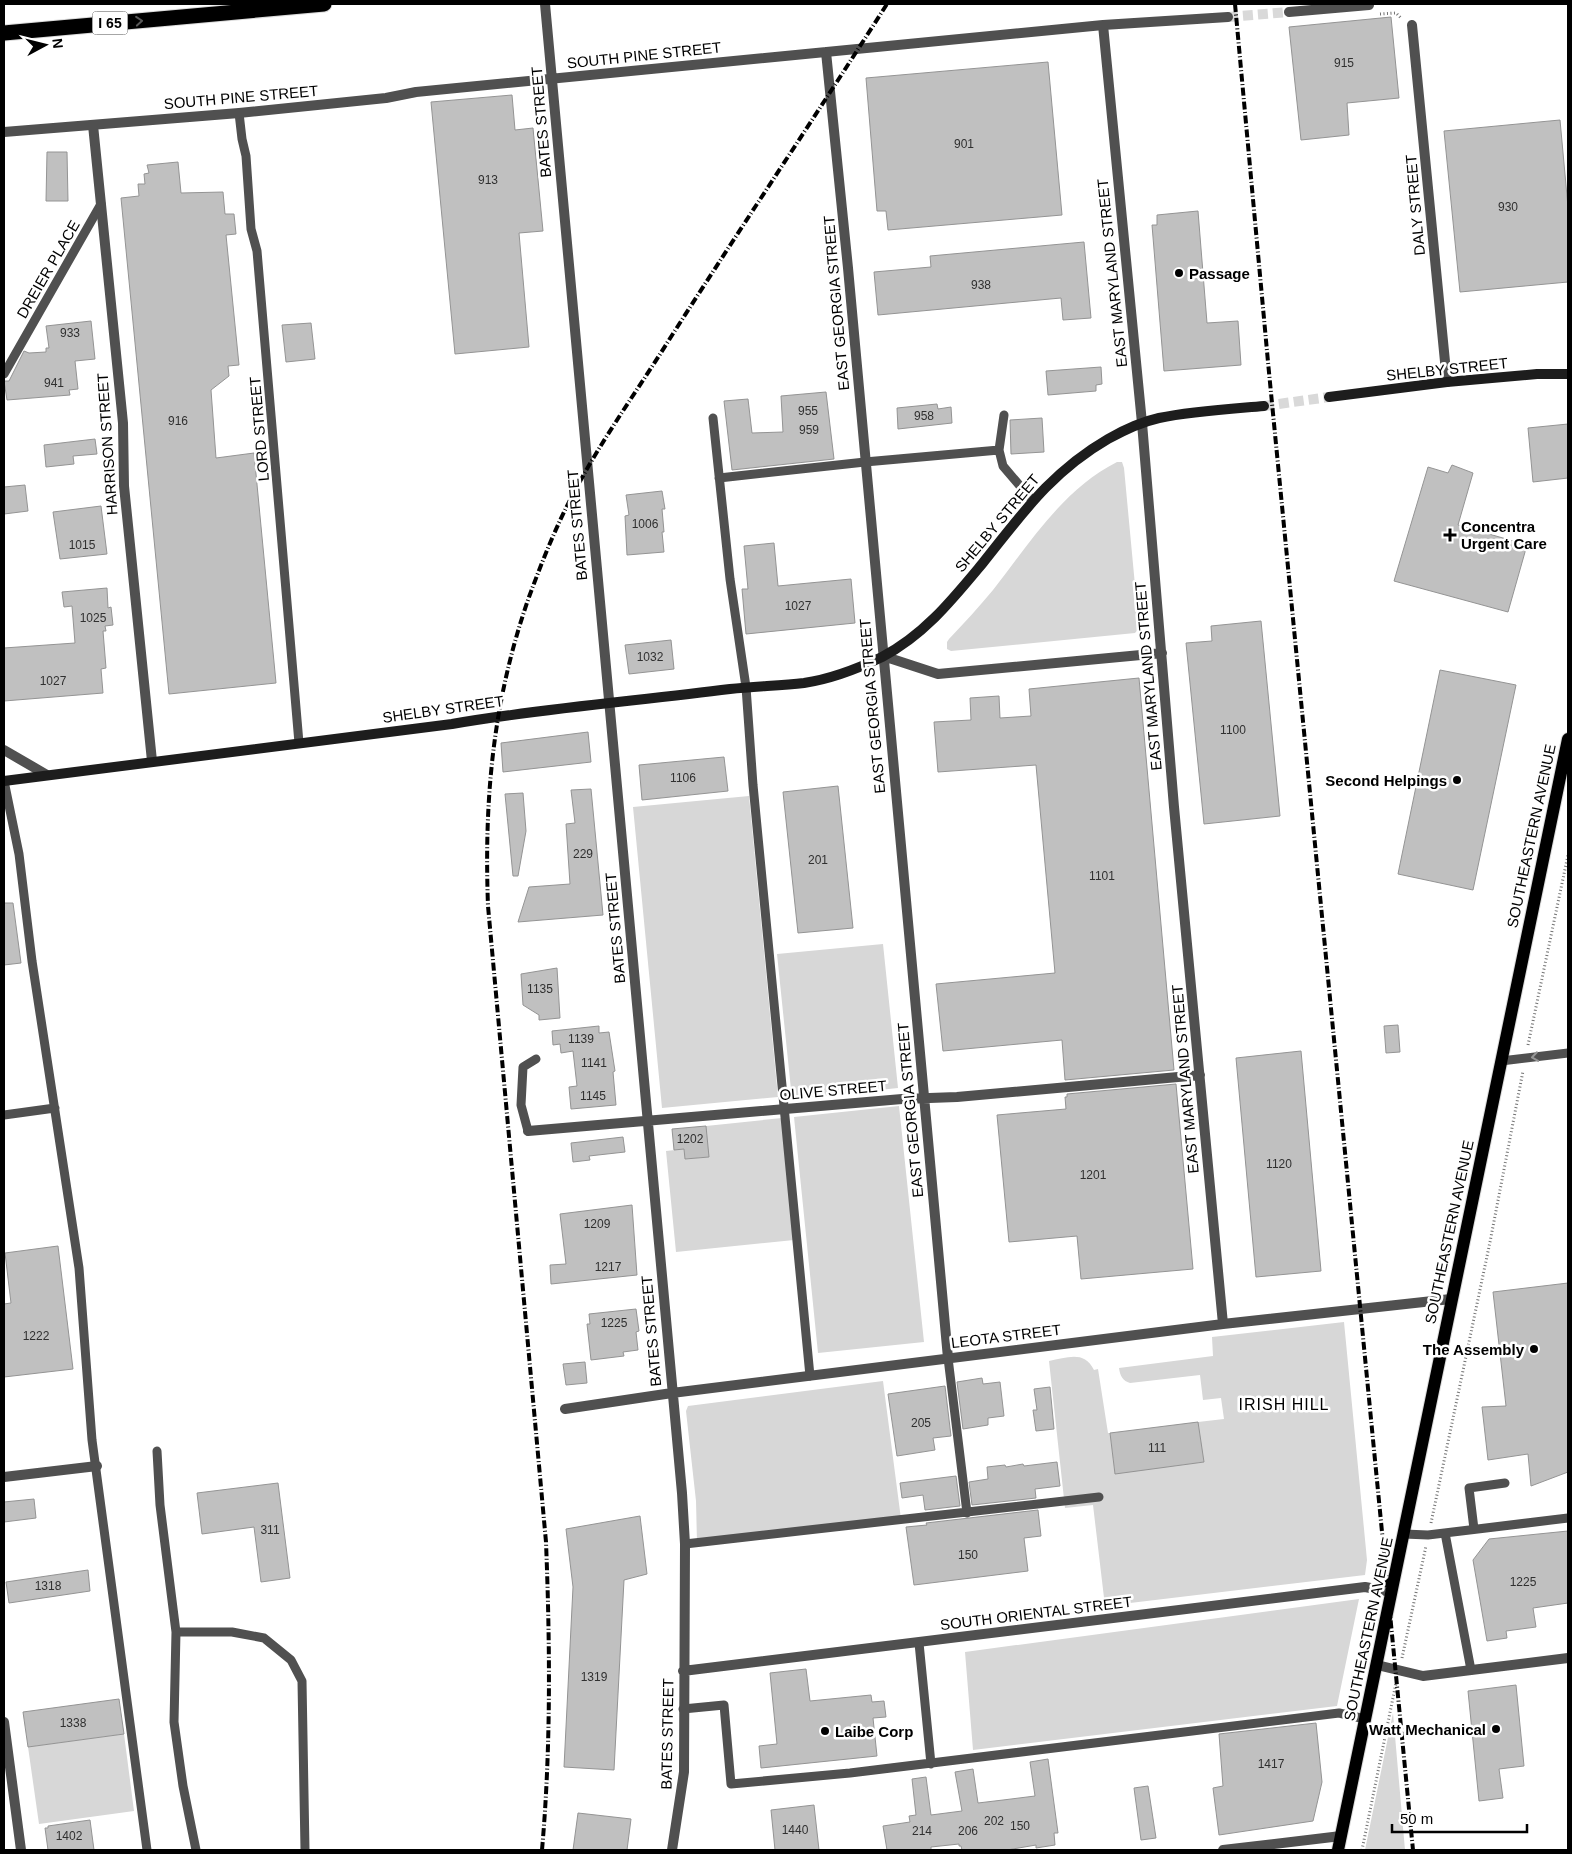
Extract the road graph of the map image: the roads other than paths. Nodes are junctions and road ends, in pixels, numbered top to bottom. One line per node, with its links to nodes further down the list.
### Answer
1 (324, 4): 8 (highway, I 65, one-way to 1)
2 (545, 4): 10 (street, BATES STREET)
3 (1369, 5): 4 (street)
4 (1289, 12)
5 (1228, 18): 6 (street, SOUTH PINE STREET)
6 (1103, 25): 9 (street, SOUTH PINE STREET); 22 (street, EAST MARYLAND STREET)
7 (1412, 25): 17 (street, DALY STREET)
8 (4, 33)
9 (826, 52): 10 (street, SOUTH PINE STREET); 24 (street, EAST GEORGIA STREET)
10 (552, 78): 11 (street, SOUTH PINE STREET); 30 (street, BATES STREET)
11 (239, 113): 12 (street, SOUTH PINE STREET); 32 (lane, LORD STREET)
12 (93, 125): 13 (street, SOUTH PINE STREET); 14 (street, HARRISON STREET)
13 (4, 132)
14 (101, 204): 15 (lane, DREIER PLACE); 34 (street, HARRISON STREET)
15 (4, 374)
16 (1568, 374): 17 (main road, SHELBY STREET)
17 (1447, 382): 18 (main road, SHELBY STREET)
18 (1328, 397)
19 (1264, 406): 22 (main road, SHELBY STREET)
20 (1004, 415): 23 (lane)
21 (713, 418): 25 (lane)
22 (1142, 423): 26 (main road, SHELBY STREET); 27 (street, EAST MARYLAND STREET)
23 (999, 450): 24 (lane); 26 (lane)
24 (865, 462): 25 (lane); 28 (street, EAST GEORGIA STREET)
25 (719, 478): 29 (lane)
26 (1032, 500): 28 (main road, SHELBY STREET)
27 (1162, 653): 28 (street); 40 (street, EAST MARYLAND STREET)
28 (883, 656): 29 (main road, SHELBY STREET); 41 (street, EAST GEORGIA STREET)
29 (746, 687): 30 (main road, SHELBY STREET); 43 (lane)
30 (610, 702): 32 (main road, SHELBY STREET); 45 (street, BATES STREET)
31 (1568, 739): 39 (main road, SOUTHEASTERN AVENUE)
32 (299, 744): 34 (main road, SHELBY STREET)
33 (4, 750): 35 (street)
34 (152, 761): 35 (main road, SHELBY STREET)
35 (47, 775): 36 (main road, SHELBY STREET)
36 (4, 781): 42 (lane)
37 (1568, 1053): 39 (lane, one-way to 39)
38 (536, 1059): 46 (lane)
39 (1501, 1061): 47 (main road, SOUTHEASTERN AVENUE)
40 (1200, 1074): 41 (street, OLIVE STREET); 48 (street, EAST MARYLAND STREET)
41 (924, 1097): 43 (street, OLIVE STREET); 49 (street, EAST GEORGIA STREET)
42 (55, 1108): 44 (lane); 54 (lane)
43 (786, 1109): 45 (street, OLIVE STREET); 50 (lane)
44 (4, 1115)
45 (648, 1121): 46 (street, OLIVE STREET); 51 (street, BATES STREET)
46 (528, 1131)
47 (1451, 1299): 48 (street, LEOTA STREET); 62 (main road, SOUTHEASTERN AVENUE)
48 (1223, 1324): 49 (street, LEOTA STREET)
49 (948, 1358): 50 (street, LEOTA STREET); 58 (lane)
50 (810, 1376): 51 (street, LEOTA STREET)
51 (672, 1393): 52 (street, LEOTA STREET); 63 (street, BATES STREET)
52 (565, 1409)
53 (157, 1451): 65 (lane)
54 (97, 1466): 55 (street); 77 (lane)
55 (4, 1477)
56 (1505, 1483): 60 (lane)
57 (1098, 1497): 58 (lane)
58 (967, 1513): 63 (lane)
59 (1568, 1518): 60 (lane)
60 (1474, 1529): 61 (lane)
61 (1445, 1533): 62 (lane); 69 (lane)
62 (1404, 1534): 64 (main road, SOUTHEASTERN AVENUE)
63 (684, 1544): 70 (street, BATES STREET)
64 (1392, 1592): 66 (street, SOUTH ORIENTAL STREET); 68 (main road, SOUTHEASTERN AVENUE)
65 (176, 1632): 78 (lane); 79 (lane)
66 (919, 1643): 70 (street, SOUTH ORIENTAL STREET); 74 (lane)
67 (1568, 1658): 69 (street)
68 (1377, 1665): 69 (street); 72 (main road, SOUTHEASTERN AVENUE)
69 (1471, 1670)
70 (683, 1672): 71 (street, BATES STREET)
71 (683, 1709): 74 (lane); 80 (street, BATES STREET)
72 (1365, 1719): 74 (lane); 75 (main road, SOUTHEASTERN AVENUE)
73 (4, 1722): 76 (street)
74 (931, 1764)
75 (1341, 1836): 81 (street); 82 (main road, SOUTHEASTERN AVENUE)
76 (21, 1850)
77 (147, 1850)
78 (196, 1850)
79 (305, 1850)
80 (672, 1850)
81 (1223, 1850)
82 (1338, 1850)

